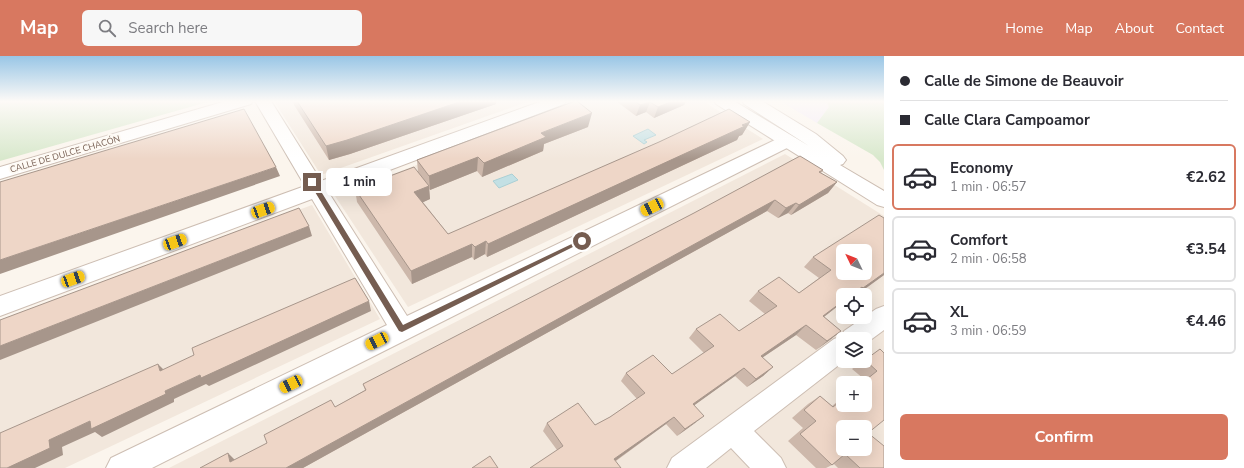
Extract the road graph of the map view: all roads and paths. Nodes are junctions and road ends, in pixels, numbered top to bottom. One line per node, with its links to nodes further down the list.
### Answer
1 (179, 120): 8 (street, CALLE DE DULCE CHACÓN)
2 (275, 120): 9 (street)
3 (506, 120): 9 (street)
4 (752, 120): 6 (street)
5 (781, 120): 7 (street)
6 (785, 142): 7 (street); 10 (street); 13 (street)
7 (841, 164): 10 (street)
8 (0, 173)
9 (317, 190): 11 (street); 13 (street)
10 (881, 198)
11 (0, 306)
12 (884, 316): 14 (street)
13 (402, 329): 17 (street)
14 (862, 332)
15 (836, 352): 16 (street)
16 (733, 430): 18 (street); 19 (street)
17 (121, 468)
18 (682, 468)
19 (771, 468)

